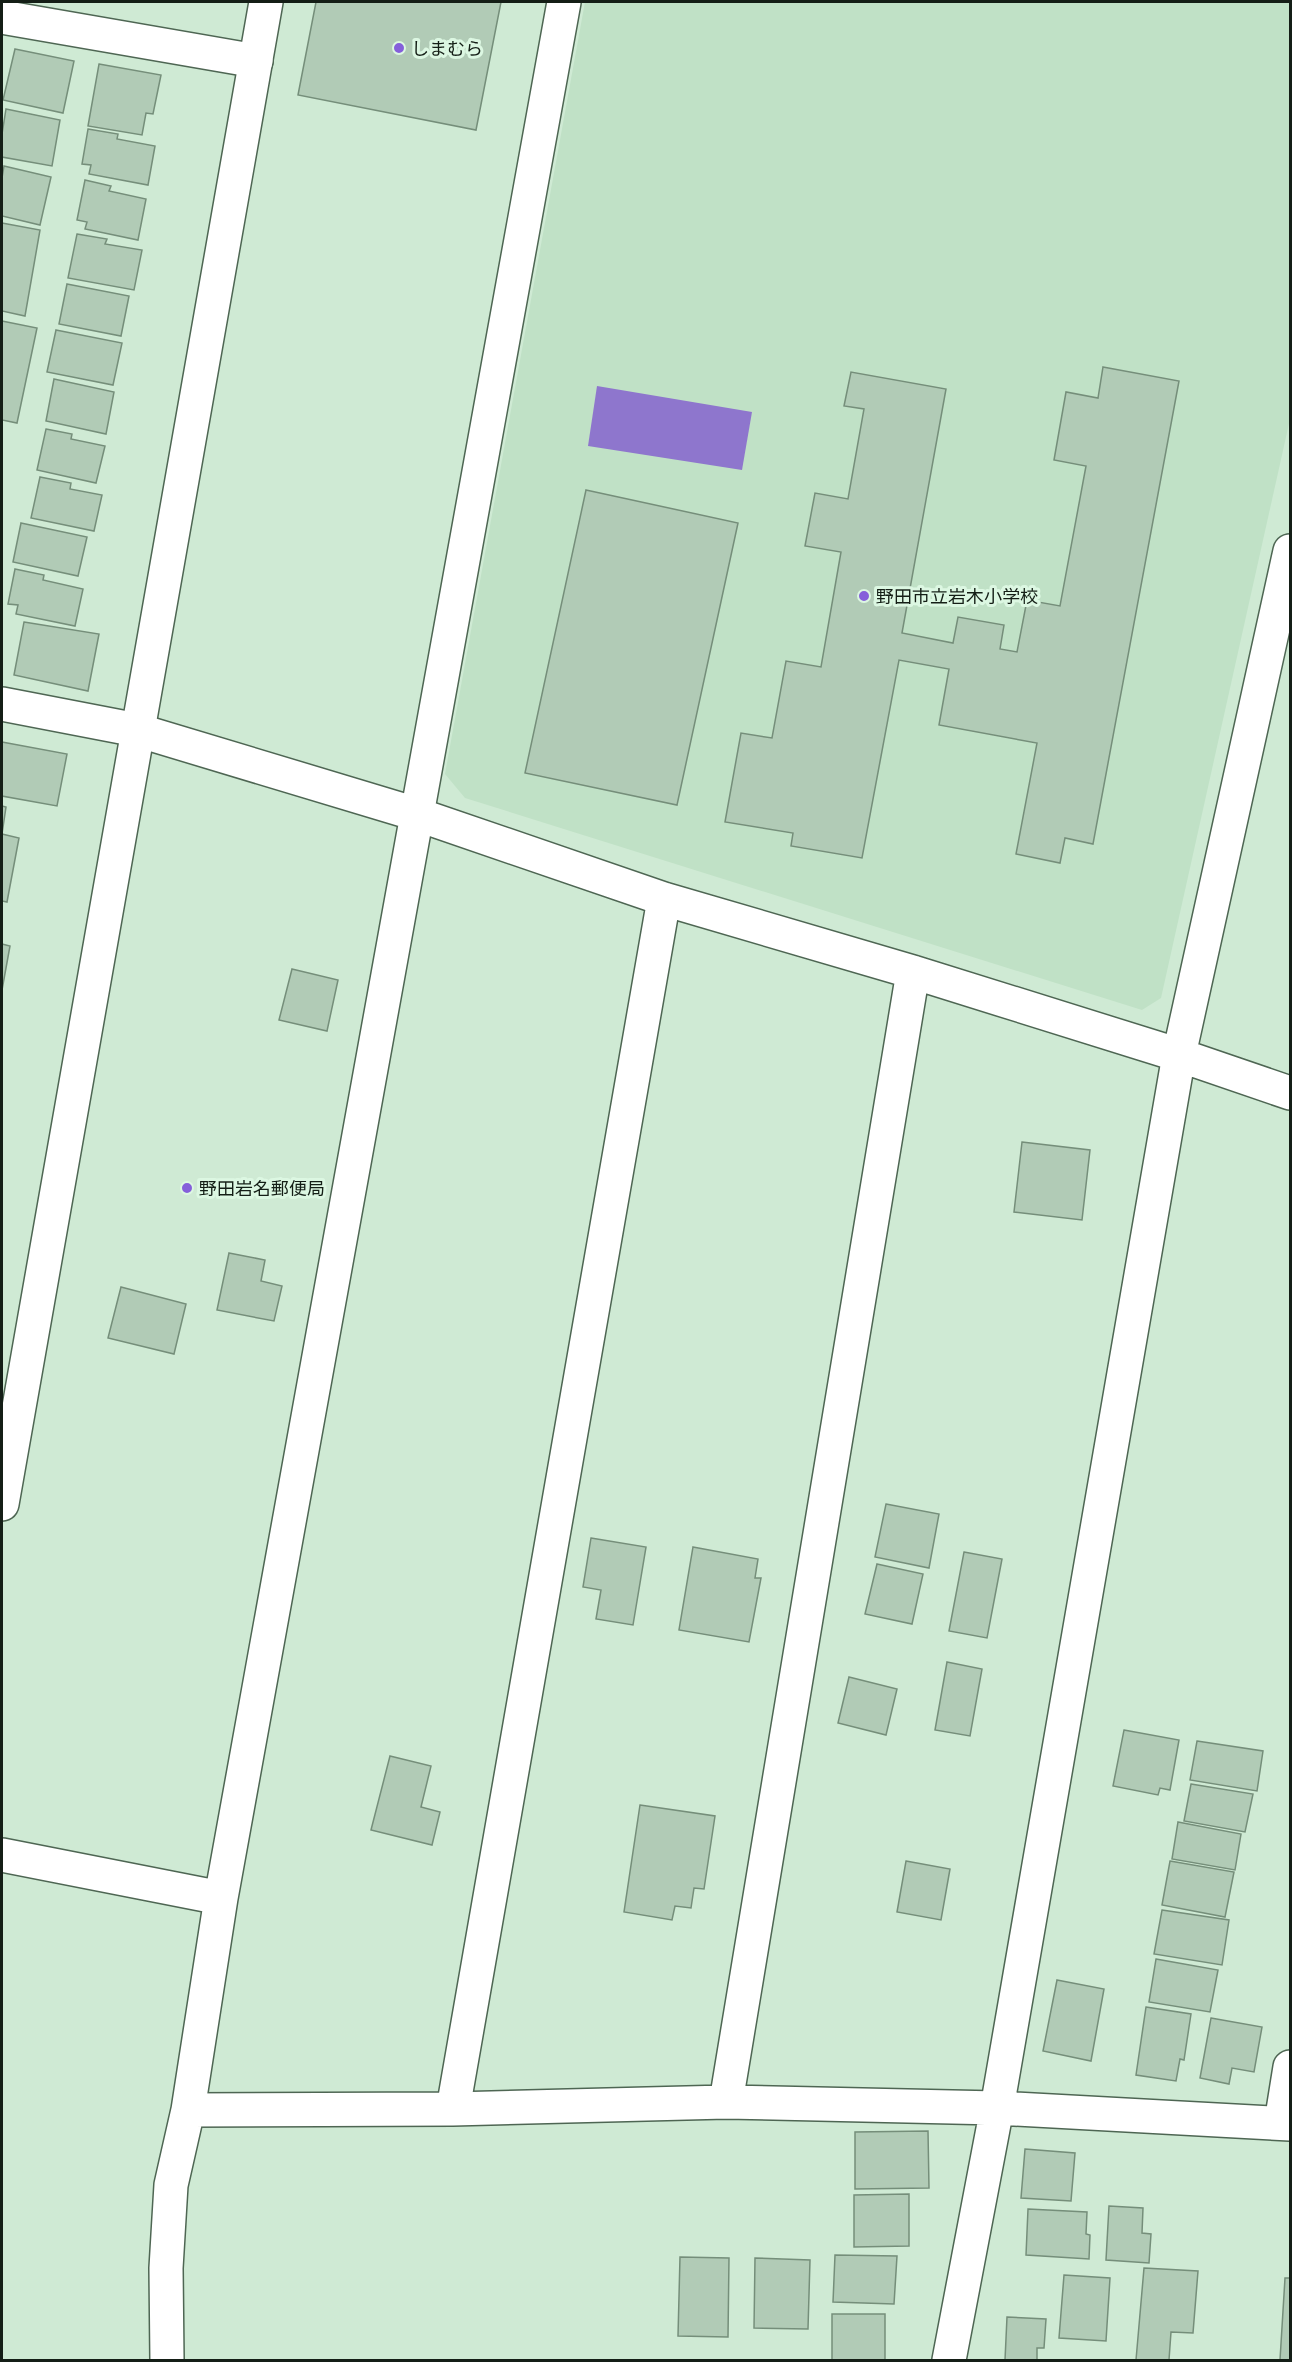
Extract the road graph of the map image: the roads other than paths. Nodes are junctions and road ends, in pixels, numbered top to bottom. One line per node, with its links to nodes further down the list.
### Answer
1 (266, 2): 4 (street)
2 (564, 2): 8 (street)
3 (2, 17): 4 (street)
4 (255, 61): 7 (street)
5 (1290, 551): 11 (street)
6 (2, 704): 7 (street)
7 (137, 730): 8 (street); 13 (street)
8 (416, 814): 9 (street); 15 (street)
9 (664, 899): 10 (street); 19 (street)
10 (913, 972): 11 (street); 17 (street)
11 (1179, 1055): 12 (street); 18 (street)
12 (1290, 1093)
13 (2, 1504)
14 (2, 1855): 15 (street)
15 (221, 1899): 20 (street)
16 (1290, 2067): 21 (street)
17 (726, 2102): 18 (street); 19 (street)
18 (997, 2108): 21 (street); 23 (street)
19 (453, 2109): 20 (street)
20 (188, 2110): 22 (street)
21 (1286, 2124)
22 (167, 2361)
23 (949, 2361)

